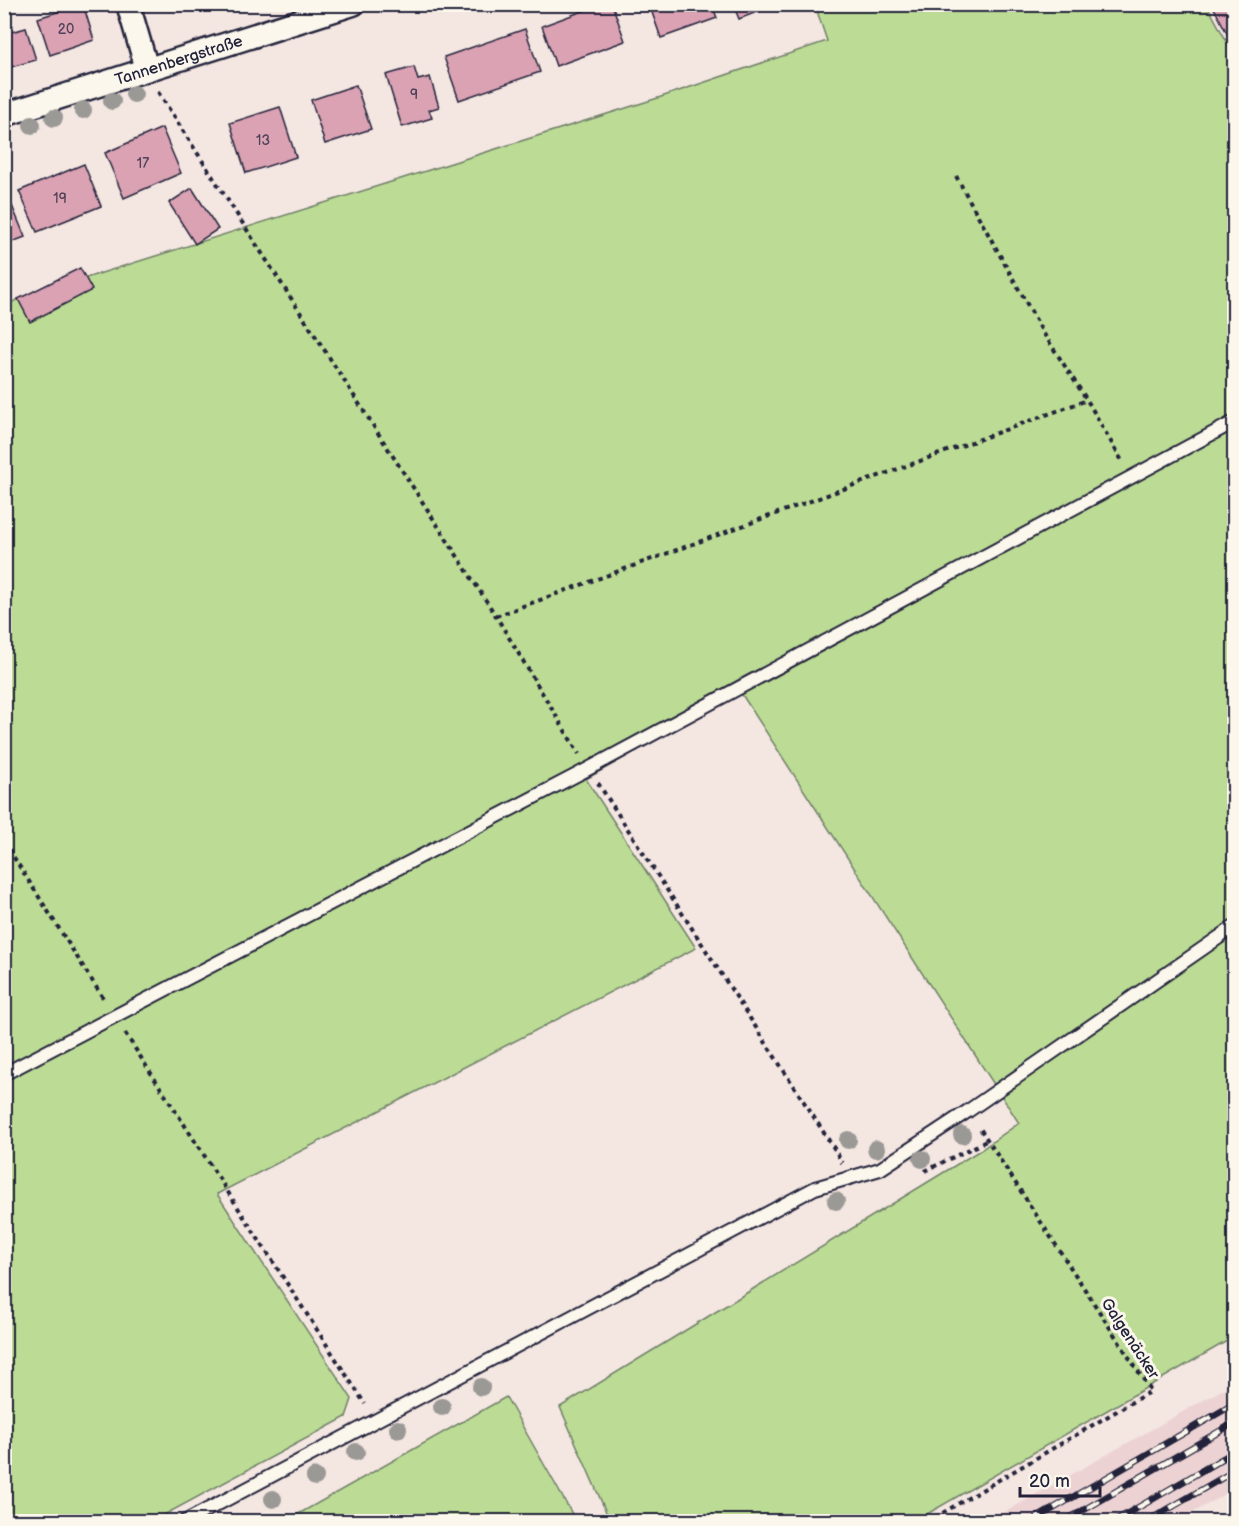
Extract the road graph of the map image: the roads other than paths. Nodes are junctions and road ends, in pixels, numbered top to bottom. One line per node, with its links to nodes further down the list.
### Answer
1 (128, 4): 3 (street)
2 (353, 4): 3 (street, Tannenbergstraße)
3 (147, 69): 4 (street, Tannenbergstraße)
4 (4, 115)
5 (1234, 422): 7 (lane)
6 (1234, 927): 8 (lane)
7 (4, 1074)
8 (184, 1521)

